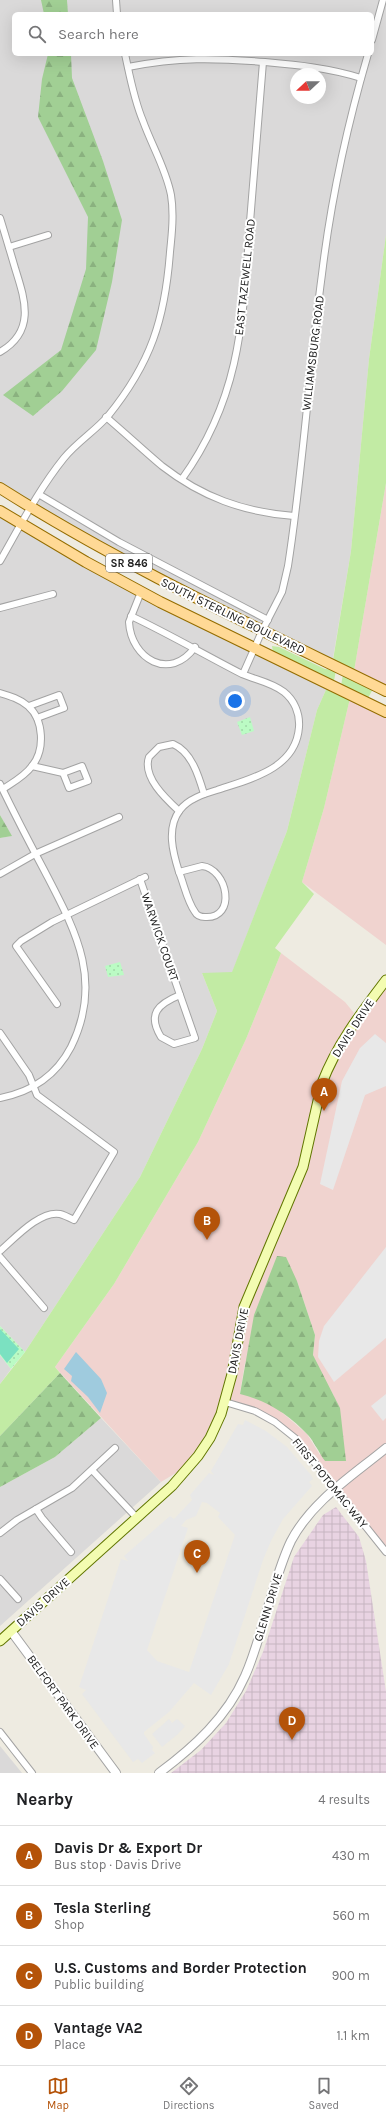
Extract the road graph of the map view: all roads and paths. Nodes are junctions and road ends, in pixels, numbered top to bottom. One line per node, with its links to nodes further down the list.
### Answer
1 (116, 0): 3 (street)
2 (383, 0): 4 (street)
3 (117, 12)
4 (374, 33)
5 (125, 56): 8 (street)
6 (367, 56): 9 (street, WILLIAMSBURG ROAD)
7 (263, 62): 8 (street); 9 (street); 15 (street, EAST TAZEWELL ROAD)
8 (128, 67): 14 (street)
9 (361, 78): 20 (street, WILLIAMSBURG ROAD)
10 (0, 218): 12 (street)
11 (48, 235): 12 (street)
12 (9, 247): 13 (street)
13 (0, 352)
14 (106, 417): 15 (street); 17 (street)
15 (182, 479): 20 (street)
16 (0, 488): 18 (main road, SOUTH STERLING BOULEVARD / SR 846)
17 (40, 496): 18 (street); 27 (street)
18 (32, 508): 21 (street); 28 (main road, SOUTH STERLING BOULEVARD / SR 846)
19 (0, 511): 21 (main road, SOUTH STERLING BOULEVARD / SR 846)
20 (294, 516): 27 (street, WILLIAMSBURG ROAD)
21 (22, 524): 22 (street); 23 (main road, SOUTH STERLING BOULEVARD / SR 846)
22 (0, 560)
23 (141, 592): 26 (street); 30 (main road, SOUTH STERLING BOULEVARD / SR 846)
24 (53, 594): 25 (street)
25 (0, 608)
26 (132, 616): 29 (street); 29 (street)
27 (268, 620): 28 (street, WILLIAMSBURG ROAD)
28 (262, 630): 30 (street, WILLIAMSBURG ROAD); 32 (main road, SOUTH STERLING BOULEVARD / SR 846)
29 (195, 647): 31 (street)
30 (255, 649): 31 (street, WILLIAMSBURG ROAD); 35 (main road, SOUTH STERLING BOULEVARD / SR 846)
31 (243, 674): 40 (street)
32 (386, 691)
33 (0, 693): 34 (street)
34 (29, 706): 36 (street); 36 (street)
35 (386, 712)
36 (37, 718): 37 (street)
37 (32, 766): 38 (street); 39 (street)
38 (63, 773)
39 (1, 787): 43 (street)
40 (204, 794): 41 (street); 41 (street)
41 (179, 811): 44 (street)
42 (119, 817): 43 (street)
43 (35, 854): 45 (street); 46 (street)
44 (179, 872): 44 (street)
45 (0, 874)
46 (67, 914): 48 (street, WARWICK COURT); 49 (street); 51 (street)
47 (386, 980): 56 (main road, DAVIS DRIVE)
48 (180, 995): 48 (street, WARWICK COURT)
49 (57, 1004)
50 (0, 1033): 51 (street)
51 (33, 1087): 52 (street); 53 (street)
52 (0, 1098)
53 (0, 1251)
54 (0, 1257): 55 (street)
55 (44, 1308)
56 (225, 1402): 60 (street, FIRST POTOMAC WAY); 62 (main road, DAVIS DRIVE)
57 (115, 1448): 59 (street)
58 (386, 1448): 60 (street, GLENN DRIVE)
59 (92, 1470): 61 (street); 62 (street)
60 (336, 1489): 65 (street, FIRST POTOMAC WAY); 73 (street, GLENN DRIVE)
61 (36, 1509): 63 (street); 64 (street)
62 (137, 1518): 68 (main road, DAVIS DRIVE)
63 (0, 1533)
64 (71, 1552)
65 (386, 1552)
66 (0, 1579): 67 (street)
67 (18, 1599)
68 (11, 1631): 69 (main road, DAVIS DRIVE); 72 (street, BELFORT PARK DRIVE)
69 (0, 1641)
70 (0, 1732): 71 (street)
71 (32, 1773)
72 (116, 1773)
73 (159, 1773)

